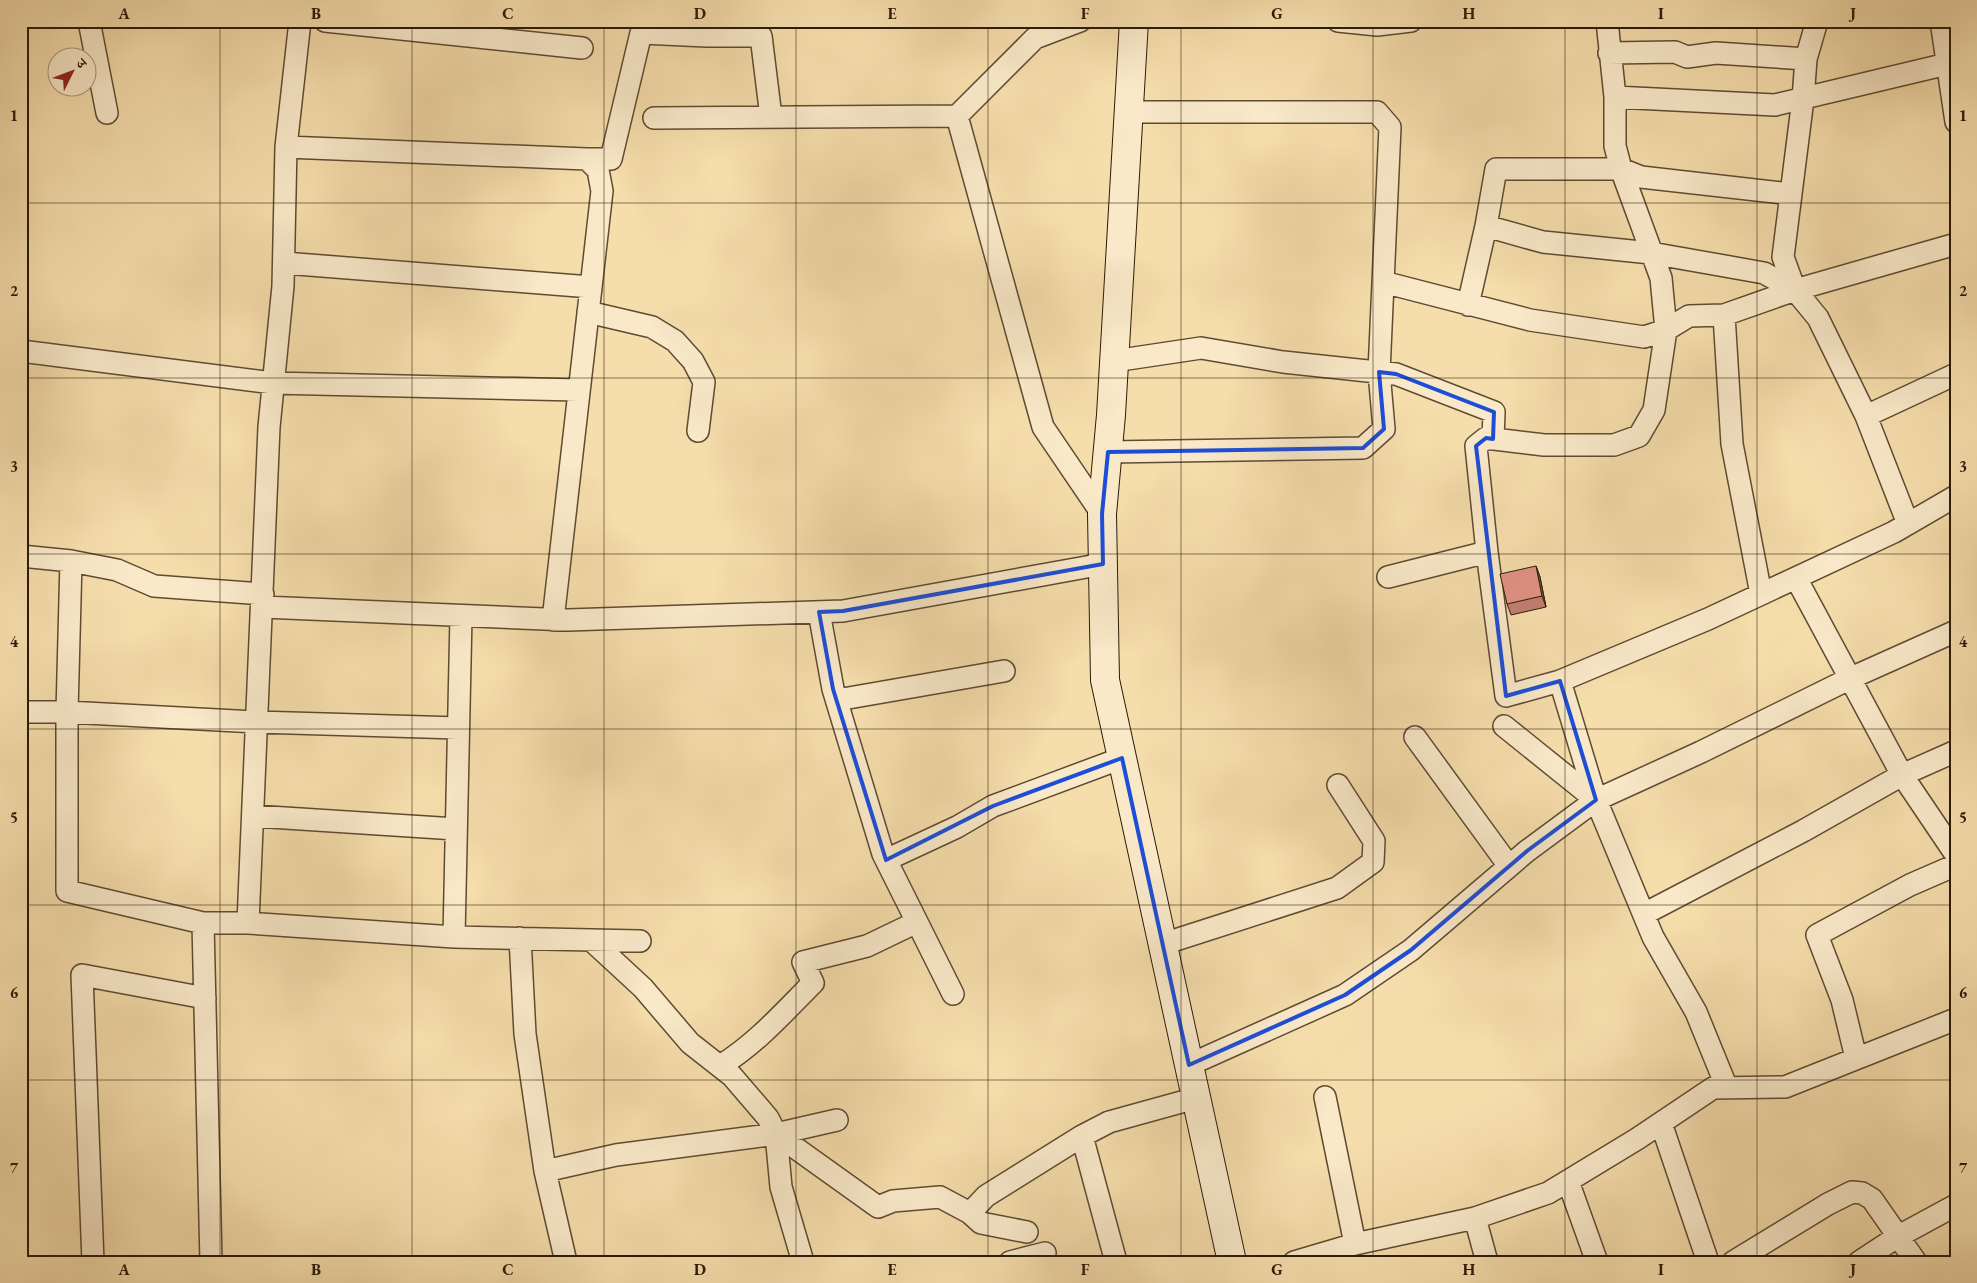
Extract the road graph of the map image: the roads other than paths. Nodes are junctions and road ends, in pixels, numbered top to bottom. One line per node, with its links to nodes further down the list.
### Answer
1 (89, 21): 19 (street)
2 (300, 21): 24 (street)
3 (325, 21): 12 (street)
4 (1080, 21): 20 (street)
5 (1134, 21): 18 (street)
6 (1338, 21): 7 (street)
7 (1411, 21)
8 (1607, 21): 13 (street)
9 (1817, 21): 14 (street)
10 (1941, 21): 15 (street)
11 (709, 29): 21 (street); 25 (street)
12 (582, 48)
13 (1609, 53): 14 (street); 16 (street)
14 (1806, 59): 17 (street)
15 (1947, 64): 17 (street); 23 (street)
16 (1616, 98): 17 (street); 26 (street)
17 (1803, 98): 27 (street)
18 (1129, 112): 32 (street); 40 (street)
19 (106, 113)
20 (956, 116): 21 (street); 50 (street)
21 (771, 117): 22 (street)
22 (654, 118)
23 (1955, 119)
24 (286, 147): 25 (street); 31 (street)
25 (587, 159): 33 (street)
26 (1621, 169): 27 (street); 28 (street); 30 (street)
27 (1791, 194): 34 (street)
28 (1486, 226): 30 (street); 35 (street)
29 (1956, 244): 34 (street)
30 (1651, 253): 34 (street); 38 (street)
31 (284, 263): 33 (street); 43 (street)
32 (1383, 282): 35 (street); 41 (street)
33 (591, 287): 36 (street)
34 (1795, 290): 37 (street); 45 (street)
35 (1468, 305): 38 (street)
36 (588, 312): 44 (street); 46 (street)
37 (1724, 315): 38 (street); 58 (street)
38 (1666, 330): 47 (street)
39 (21, 351): 43 (street)
40 (1114, 361): 41 (street); 48 (street)
41 (1379, 372): 47 (street); 48 (street)
42 (1956, 374): 45 (street)
43 (273, 383): 44 (street); 59 (street)
44 (579, 390): 62 (street)
45 (1866, 416): 51 (street)
46 (698, 431)
47 (1493, 439): 52 (street)
48 (1108, 452): 50 (street)
49 (1956, 496): 51 (street)
50 (1102, 514): 55 (street)
51 (1908, 524): 57 (street)
52 (1488, 552): 56 (street); 66 (street)
53 (21, 556): 54 (street)
54 (71, 561): 59 (street); 69 (street)
55 (1103, 564): 60 (street); 75 (street)
56 (1388, 577)
57 (1796, 578): 58 (street); 65 (street)
58 (1761, 594): 66 (street)
59 (263, 601): 61 (street); 70 (street)
60 (819, 612): 62 (street); 67 (street)
61 (461, 616): 62 (street); 72 (street)
62 (553, 620)
63 (1956, 631): 65 (street)
64 (1004, 670): 67 (street)
65 (1851, 678): 76 (street); 78 (street)
66 (1560, 681): 78 (street)
67 (836, 700): 82 (street)
68 (21, 712): 69 (street)
69 (67, 712): 70 (street); 87 (street)
70 (257, 722): 72 (street); 79 (street)
71 (1504, 726): 78 (street)
72 (458, 728): 80 (street)
73 (1415, 737): 84 (street)
74 (1956, 751): 76 (street)
75 (1122, 758): 82 (street); 93 (street)
76 (1902, 775): 81 (street); 85 (street)
77 (1338, 785): 93 (street)
78 (1596, 800): 84 (street); 85 (street)
79 (253, 816): 80 (street); 88 (street)
80 (456, 830): 89 (street)
81 (1956, 855)
82 (886, 860): 86 (street)
83 (1956, 865): 97 (street)
84 (1509, 866): 98 (street)
85 (1644, 914): 100 (street)
86 (917, 922): 94 (street); 99 (street)
87 (203, 923): 88 (street); 95 (street)
88 (248, 923): 89 (street)
89 (454, 937): 90 (street)
90 (520, 938): 91 (street); 107 (street)
91 (591, 940): 92 (street); 99 (street)
92 (640, 941)
93 (1163, 944): 98 (street)
94 (953, 994)
95 (205, 998): 116 (street); 117 (street)
96 (1956, 1019): 97 (street)
97 (1856, 1058): 100 (street)
98 (1189, 1065): 102 (street)
99 (720, 1066): 105 (street)
100 (1727, 1088): 104 (street)
101 (1325, 1097): 114 (street)
102 (1196, 1098): 106 (street); 122 (street)
103 (838, 1120): 105 (street)
104 (1661, 1123): 108 (street); 126 (street)
105 (776, 1134): 107 (street); 110 (street); 119 (street)
106 (1082, 1136): 110 (street); 121 (street)
107 (546, 1170): 118 (street)
108 (1568, 1181): 111 (street); 125 (street)
109 (1956, 1204): 113 (street)
110 (970, 1213): 112 (street)
111 (1476, 1218): 114 (street); 124 (street)
112 (1027, 1232)
113 (1897, 1237): 127 (street); 128 (street); 129 (street)
114 (1355, 1244): 123 (street)
115 (1045, 1253): 120 (street)
116 (93, 1262)
117 (211, 1262)
118 (566, 1262)
119 (803, 1262)
120 (1010, 1262)
121 (1116, 1262)
122 (1232, 1262)
123 (1294, 1262)
124 (1487, 1262)
125 (1597, 1262)
126 (1708, 1262)
127 (1733, 1262)
128 (1859, 1262)
129 (1916, 1262)

